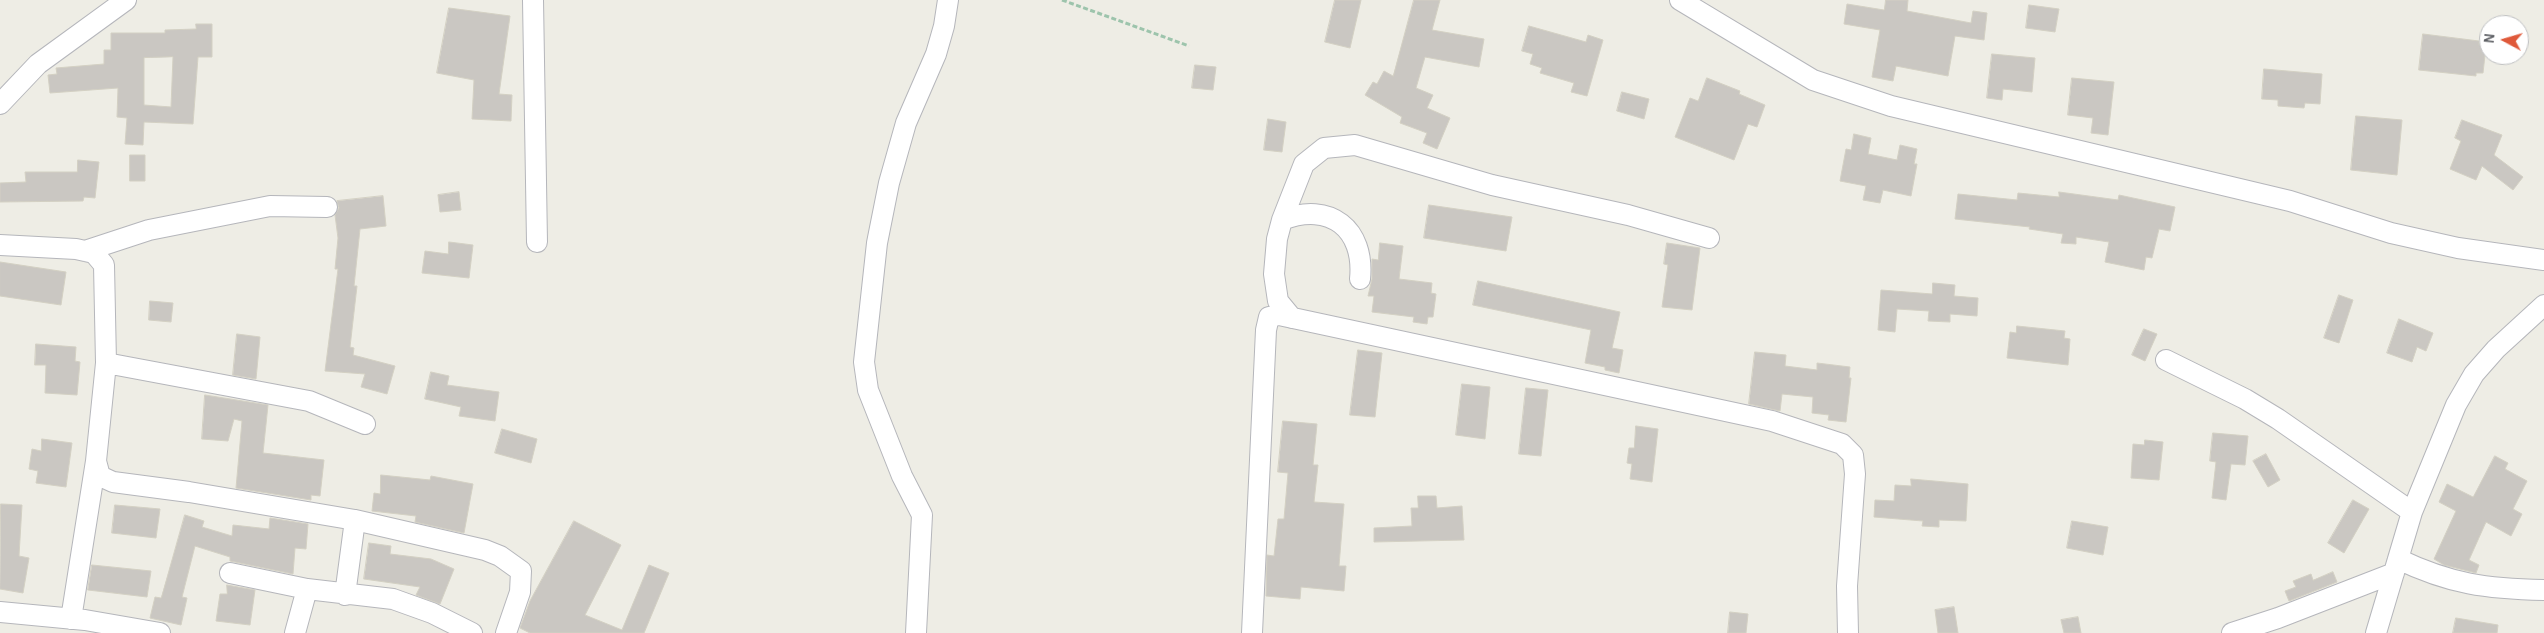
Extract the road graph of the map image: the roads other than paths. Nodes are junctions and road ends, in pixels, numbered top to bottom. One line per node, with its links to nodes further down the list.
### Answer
1 (126, 0): 5 (street)
2 (533, 0): 9 (street)
3 (948, 0): 33 (street)
4 (1680, 0): 12 (street)
5 (0, 104)
6 (327, 207): 11 (street)
7 (1282, 220): 8 (street); 13 (street); 15 (street)
8 (1709, 238)
9 (537, 242)
10 (0, 245): 11 (street)
11 (85, 251): 17 (street)
12 (2544, 260)
13 (1360, 279)
14 (2544, 304): 20 (street)
15 (1292, 318): 34 (street); 35 (street)
16 (2166, 360): 20 (street)
17 (106, 363): 18 (street); 19 (street)
18 (365, 424)
19 (96, 461): 21 (street); 28 (street)
20 (2412, 512): 22 (street)
21 (356, 520): 26 (street); 32 (street)
22 (2396, 566): 25 (street); 36 (street); 37 (street)
23 (230, 573): 24 (street)
24 (307, 589): 26 (street); 30 (street)
25 (2544, 590)
26 (345, 595): 31 (street)
27 (0, 612): 28 (street)
28 (71, 619): 29 (street)
29 (160, 633)
30 (295, 633)
31 (472, 633)
32 (506, 633)
33 (916, 633)
34 (1252, 633)
35 (1848, 633)
36 (2232, 633)
37 (2376, 633)

